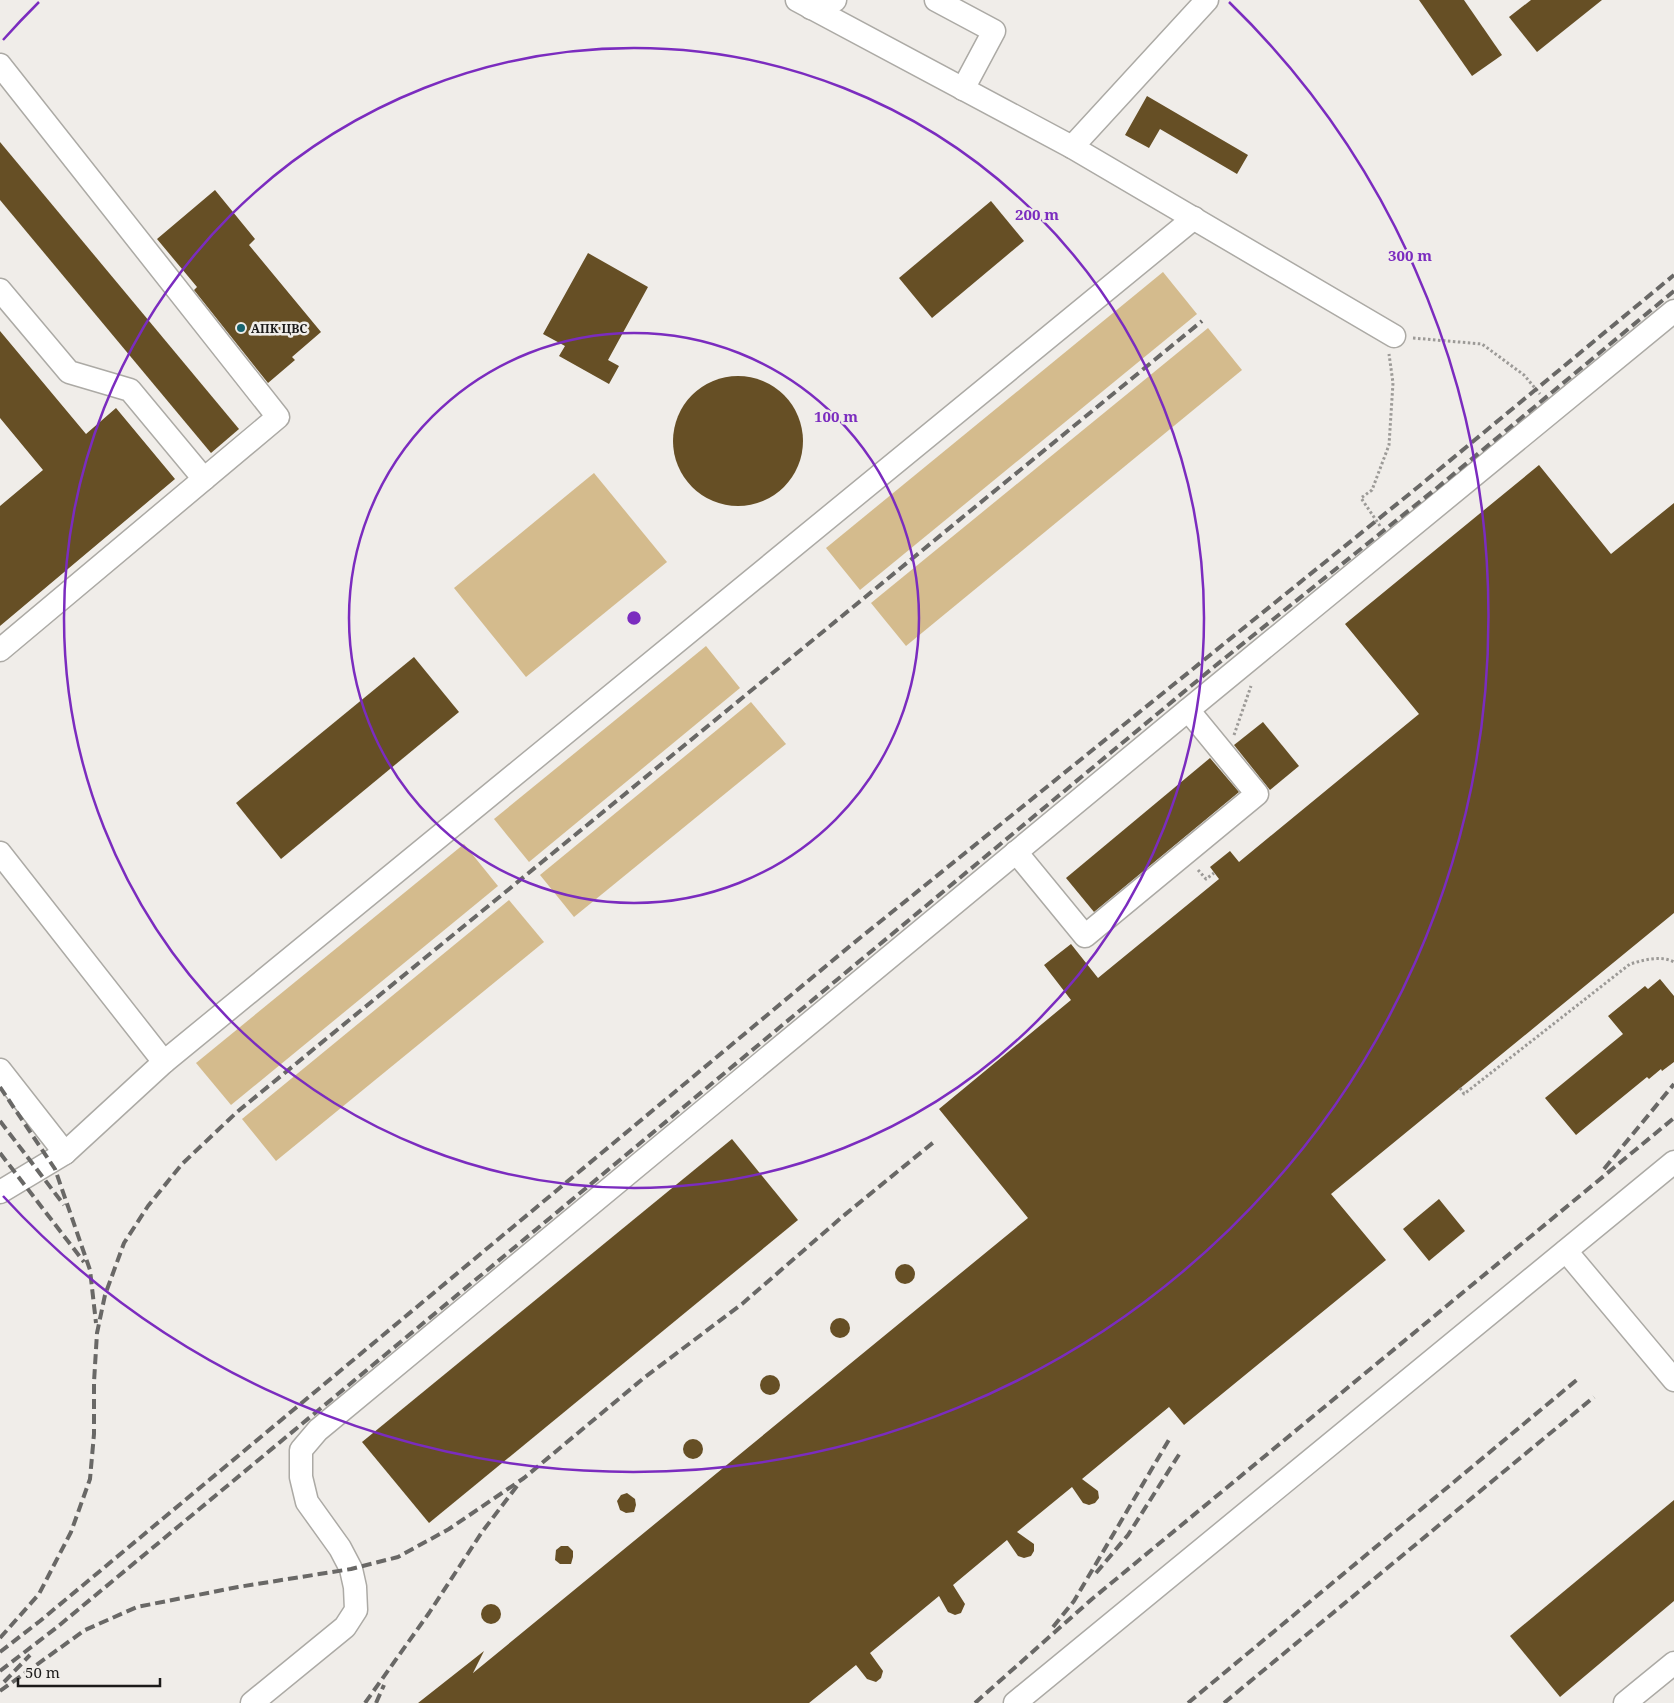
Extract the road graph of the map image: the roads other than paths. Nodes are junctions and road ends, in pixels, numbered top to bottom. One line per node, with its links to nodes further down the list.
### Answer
1 (835, 0): 4 (street)
2 (936, 0): 6 (street)
3 (1207, 0): 7 (street)
4 (804, 4): 6 (street)
5 (0, 65): 12 (street)
6 (963, 89): 7 (street)
7 (1072, 147): 8 (street)
8 (1194, 218): 11 (street); 17 (street)
9 (0, 290): 12 (street)
10 (1674, 311): 14 (street)
11 (1391, 342)
12 (204, 479): 13 (street)
13 (0, 650)
14 (1188, 710): 15 (street); 15 (street)
15 (1016, 852): 25 (street)
16 (0, 853): 17 (street)
17 (164, 1062): 19 (street)
18 (0, 1070): 19 (street)
19 (65, 1153): 21 (street)
20 (1674, 1162): 22 (street)
21 (0, 1192)
22 (1566, 1251): 23 (street); 26 (street)
23 (1674, 1380)
24 (1674, 1663): 27 (street)
25 (252, 1703)
26 (1015, 1703)
27 (1625, 1703)

